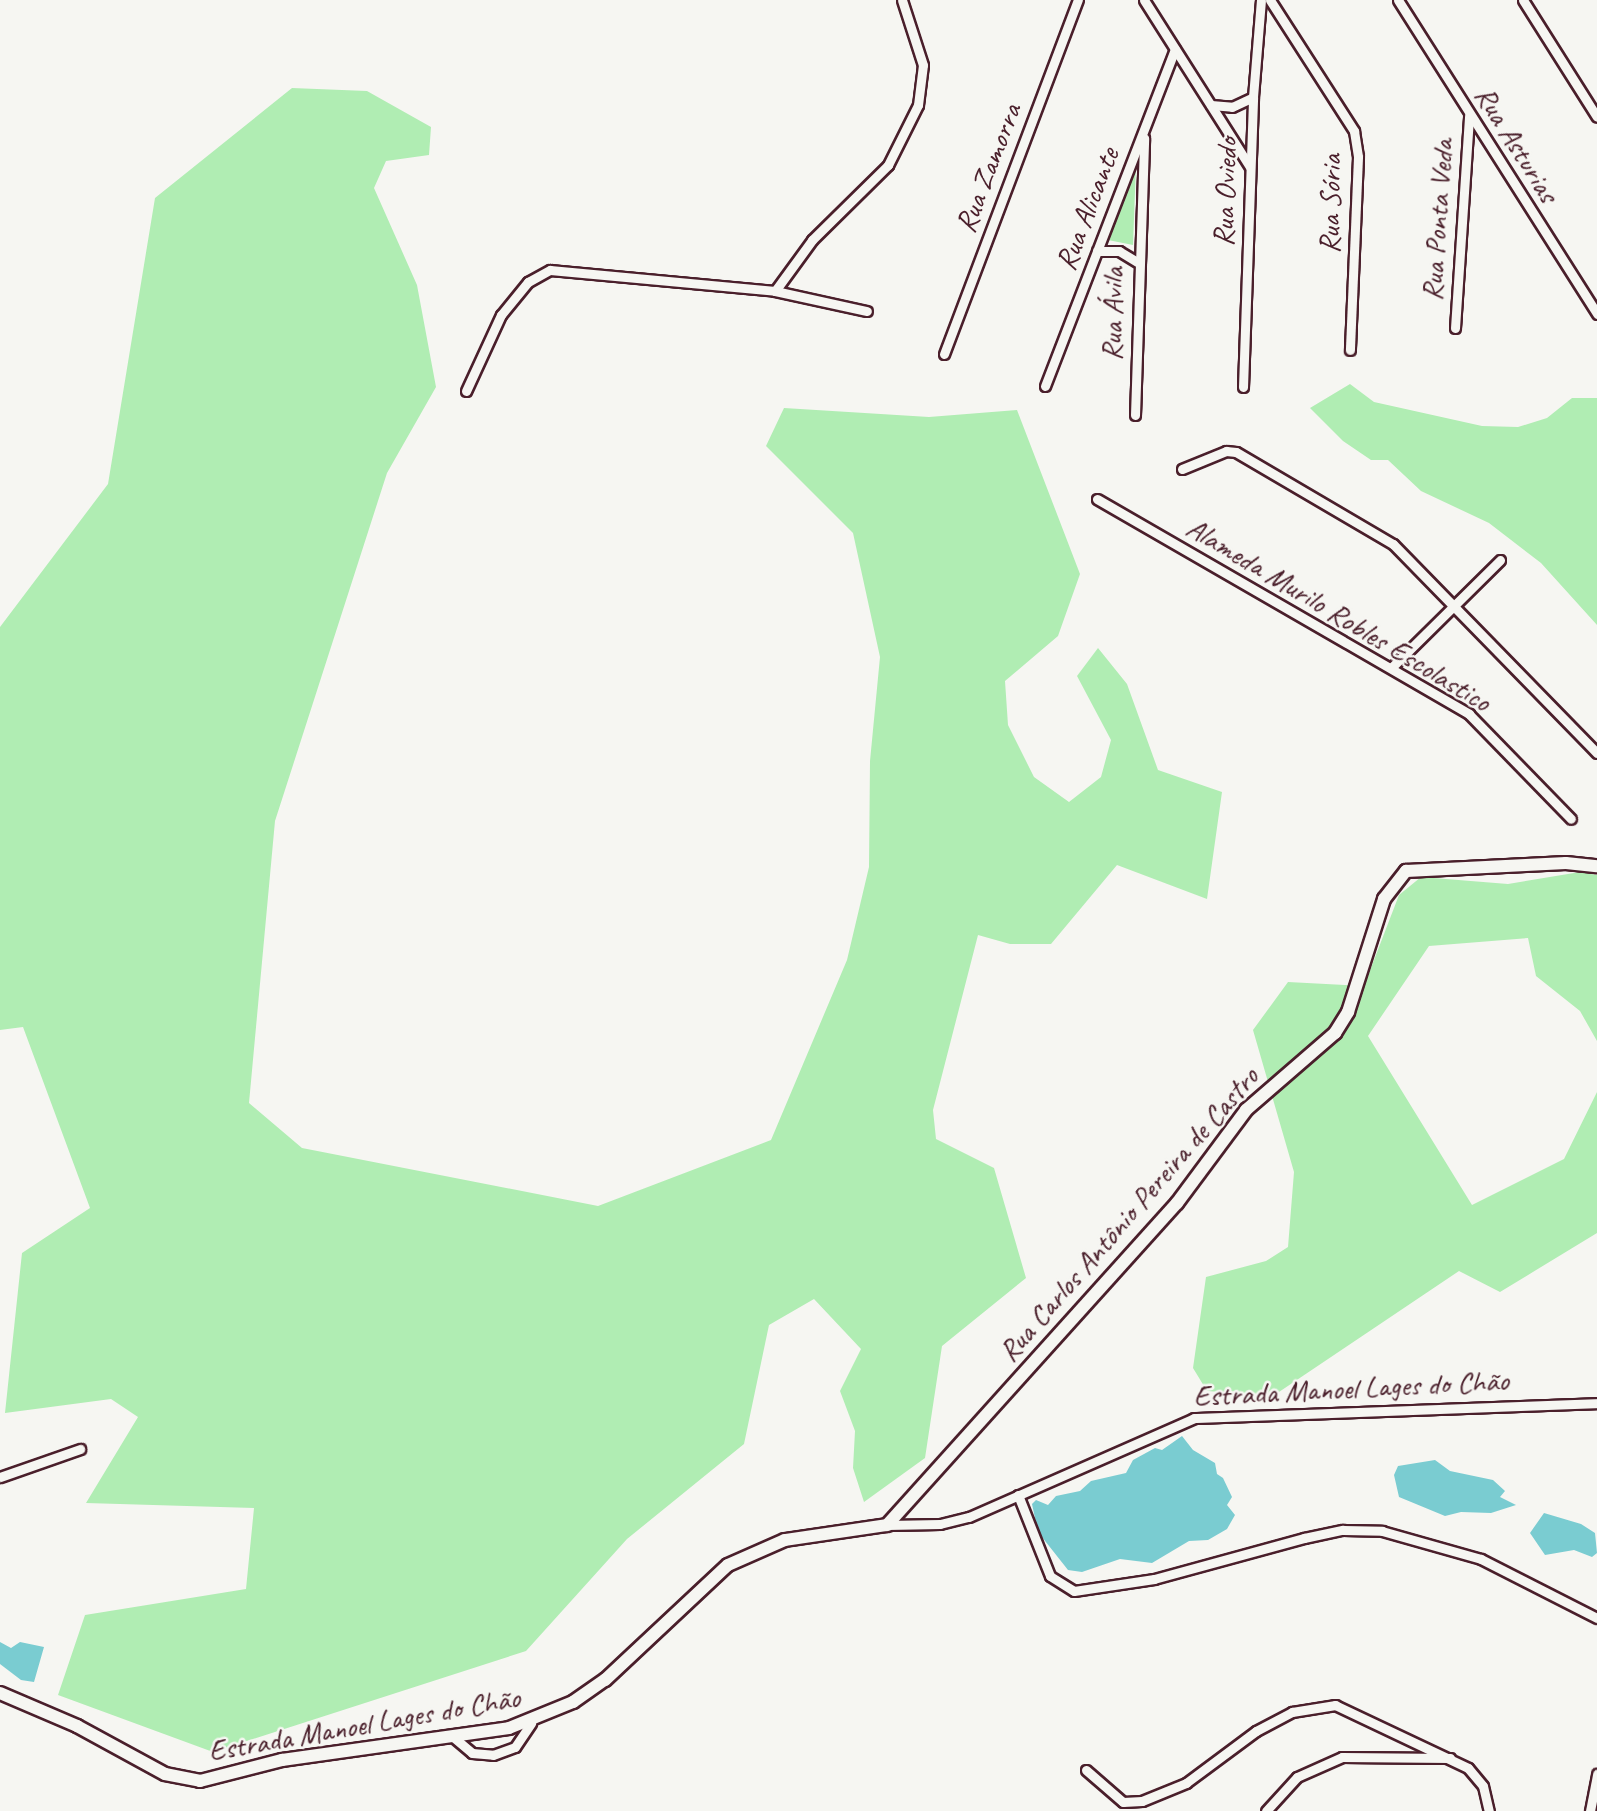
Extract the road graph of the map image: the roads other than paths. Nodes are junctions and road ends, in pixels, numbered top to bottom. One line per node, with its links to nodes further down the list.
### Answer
1 (902, 0): 17 (street)
2 (1078, 0): 22 (street, Rua Zamorra)
3 (1144, 0): 8 (street)
4 (1261, 0): 9 (street, Rua Oviedo)
5 (1270, 0): 21 (street, Rua Sória)
6 (1398, 0): 11 (street, Rua Asturias)
7 (1523, 0): 12 (street)
8 (1175, 49): 10 (street); 13 (street, Rua Alicante)
9 (1253, 96): 10 (street); 14 (street, Rua Oviedo)
10 (1210, 105): 14 (street)
11 (1469, 115): 19 (street, Rua Asturias); 20 (street, Rua Ponta Veda)
12 (1597, 117)
13 (1144, 129): 15 (street, Rua Alicante); 16 (street, Rua Ávila)
14 (1250, 167): 24 (street, Rua Oviedo)
15 (1097, 251): 16 (street); 23 (street, Rua Alicante)
16 (1137, 262): 26 (street, Rua Ávila)
17 (775, 292): 18 (street); 25 (street)
18 (867, 311)
19 (1597, 314)
20 (1455, 328)
21 (1350, 350)
22 (944, 354)
23 (1045, 386)
24 (1243, 387)
25 (466, 391)
26 (1135, 415)
27 (1182, 469): 30 (street, Alameda Murilo Robles Escolastico)
28 (1097, 499): 31 (street, Alameda Murilo Robles Escolastico)
29 (1500, 560): 30 (street)
30 (1455, 608): 31 (street); 32 (street, Alameda Murilo Robles Escolastico)
31 (1392, 667): 33 (street, Alameda Murilo Robles Escolastico)
32 (1597, 753)
33 (1572, 819)
34 (1597, 866): 39 (street, Rua Carlos Antônio Pereira de Castro)
35 (1597, 1403): 38 (street, Estrada Manoel Lages do Chão)
36 (80, 1450): 37 (street)
37 (0, 1477)
38 (1018, 1495): 39 (street, Estrada Manoel Lages do Chão); 40 (street)
39 (887, 1525): 42 (street, Estrada Manoel Lages do Chão)
40 (1597, 1618)
41 (0, 1693): 43 (street, Estrada Manoel Lages do Chão)
42 (531, 1723): 43 (street, Estrada Manoel Lages do Chão); 43 (street)
43 (452, 1736)
44 (1452, 1758): 45 (street); 47 (street); 48 (street)
45 (1086, 1770)
46 (1597, 1774): 49 (street)
47 (1266, 1811)
48 (1489, 1811)
49 (1590, 1811)

